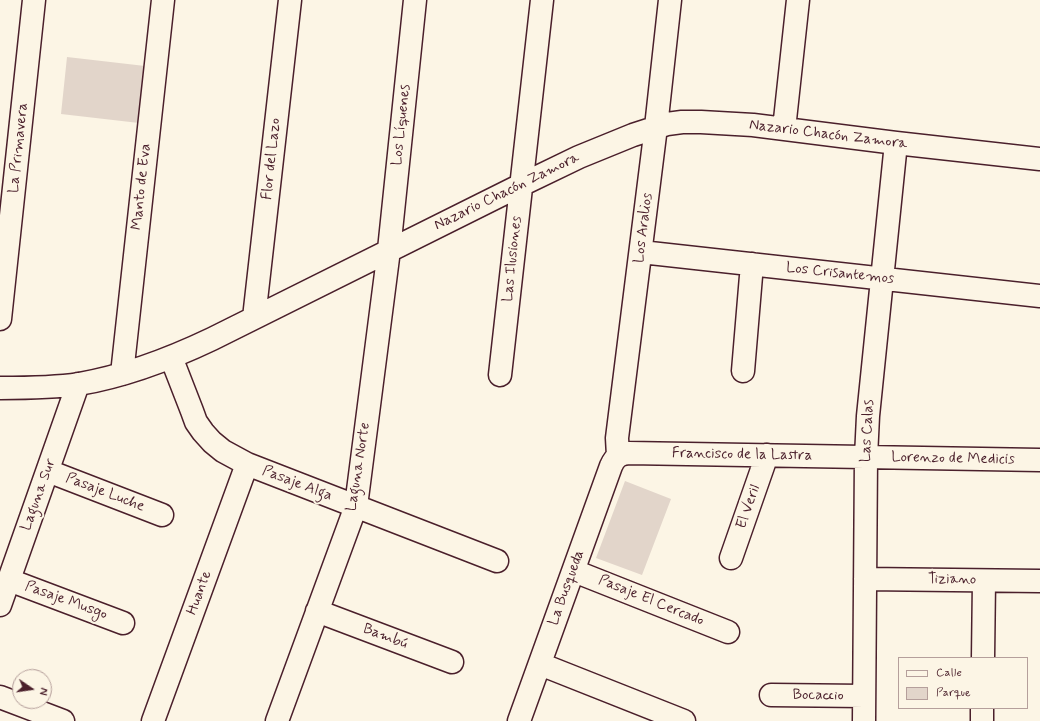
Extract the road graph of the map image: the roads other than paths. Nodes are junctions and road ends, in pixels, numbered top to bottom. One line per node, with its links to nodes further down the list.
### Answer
1 (34, 0): 12 (street, La Primavera)
2 (163, 0): 23 (street, Manto de Eva)
3 (290, 0): 19 (street, Flor del Lazo)
4 (415, 0): 14 (street, Los Líquenes)
5 (542, 0): 13 (street, Las Ilusiones)
6 (670, 0): 8 (street, Los Aralios)
7 (798, 0): 9 (street)
8 (656, 127): 9 (street, Nazario Chacón Zamora); 13 (street, Nazario Chacón Zamora); 15 (street, Los Aralios)
9 (784, 129): 10 (street, Nazario Chacón Zamora)
10 (896, 143): 11 (street, Nazario Chacón Zamora); 17 (street, Las Calas)
11 (1040, 159)
12 (7, 185): 20 (street, La Primavera)
13 (521, 185): 14 (street, Nazario Chacón Zamora); 24 (street, Las Ilusiones)
14 (389, 250): 19 (street, Nazario Chacón Zamora); 33 (street, Laguna Norte)
15 (641, 252): 16 (street, Los Crisantemos); 28 (street, Los Aralios)
16 (752, 264): 17 (street, Los Crisantemos); 22 (street)
17 (882, 278): 18 (street, Los Crisantemos); 29 (street, Las Calas)
18 (1040, 296)
19 (254, 318): 21 (street, Nazario Chacón Zamora)
20 (0, 320)
21 (171, 357): 23 (street, Nazario Chacón Zamora); 31 (street, Pasaje Alga)
22 (743, 371)
23 (122, 374): 25 (street, Nazario Chacón Zamora)
24 (500, 375)
25 (78, 384): 26 (street, Nazario Chacón Zamora); 32 (street, Laguna Sur)
26 (0, 388)
27 (767, 455): 28 (street, Francisco de la Lastra); 29 (street, Francisco de la Lastra); 35 (street, El Veril)
28 (618, 456): 37 (street, La Busqueda)
29 (866, 457): 30 (street, Lorenzo de Medicis); 38 (street, Las Calas)
30 (1040, 460)
31 (247, 464): 33 (street, Pasaje Alga); 55 (street, Huante)
32 (48, 471): 34 (street, Pasaje Luche); 39 (street, Laguna Sur)
33 (356, 506): 36 (street, Pasaje Alga); 43 (street, Laguna Norte)
34 (162, 515)
35 (731, 558)
36 (497, 561)
37 (574, 571): 45 (street, Pasaje El Cercado); 48 (street, La Busqueda)
38 (865, 579): 40 (street, Tiziano); 50 (street, Las Calas)
39 (9, 580): 42 (street, Laguna Sur); 44 (street, Pasaje Musgo)
40 (984, 581): 41 (street, Tiziano); 46 (street)
41 (1040, 582)
42 (0, 605)
43 (317, 611): 47 (street, Bambú); 53 (street, Laguna Norte)
44 (123, 623)
45 (728, 632)
46 (983, 657)
47 (452, 662)
48 (540, 664): 56 (street, La Busqueda); 57 (street)
49 (772, 695): 50 (street, Bocaccio)
50 (864, 696): 58 (street, Las Calas)
51 (0, 697): 54 (street)
52 (982, 709): 59 (street)
53 (281, 720)
54 (63, 721)
55 (153, 721)
56 (519, 721)
57 (684, 721)
58 (864, 721)
59 (982, 721)

